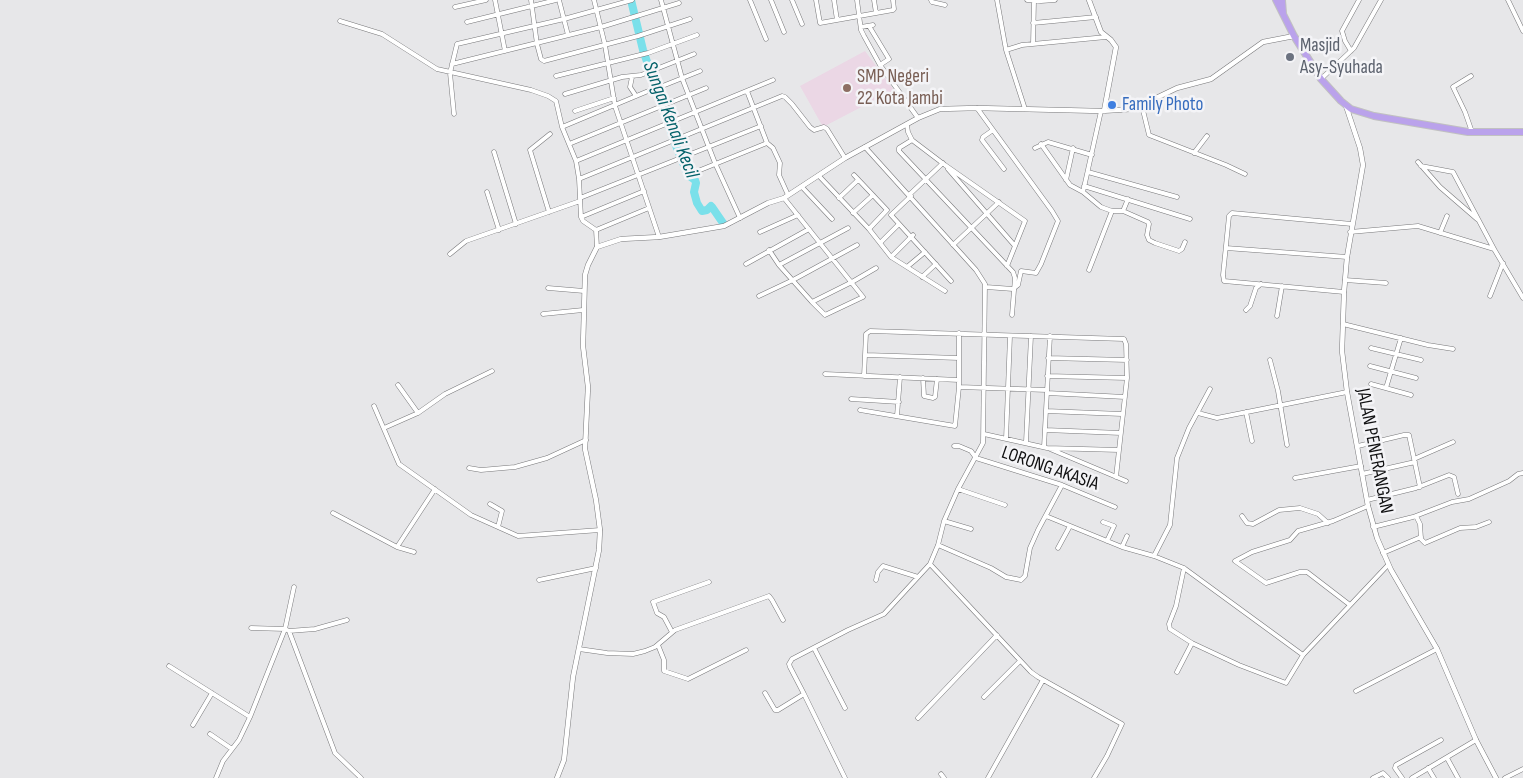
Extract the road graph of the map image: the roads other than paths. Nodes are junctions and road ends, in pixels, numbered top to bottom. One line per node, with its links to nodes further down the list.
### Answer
1 (486, 0): 30 (street)
2 (495, 0): 35 (street)
3 (531, 0): 29 (street)
4 (558, 0): 29 (street); 38 (street)
5 (594, 0): 31 (street)
6 (631, 0): 31 (street)
7 (661, 0): 32 (street)
8 (750, 0): 56 (street)
9 (771, 0): 50 (street)
10 (792, 0): 44 (street)
11 (814, 0): 40 (street)
12 (834, 0): 40 (street)
13 (857, 0): 36 (street)
14 (874, 0): 33 (street)
15 (893, 0): 33 (street)
16 (931, 0): 28 (street)
17 (997, 0): 61 (street)
18 (1027, 0): 26 (street)
19 (1055, 0): 26 (street)
20 (1089, 0): 37 (street)
21 (1276, 0): 34 (highway)
22 (1282, 0): 34 (highway)
23 (1359, 0): 63 (street)
24 (1381, 0): 63 (street)
25 (1508, 0): 49 (street)
26 (1034, 1): 43 (street)
27 (679, 3): 32 (street)
28 (945, 5)
29 (533, 6): 35 (street); 45 (street)
30 (455, 7)
31 (596, 9): 38 (street); 46 (street)
32 (663, 9): 46 (street); 47 (street)
33 (876, 13): 36 (street)
34 (1283, 14): 55 (highway)
35 (497, 15): 42 (street); 51 (street)
36 (860, 16): 40 (street); 48 (street)
37 (1096, 17): 43 (street); 54 (street)
38 (564, 18): 45 (street); 53 (street)
39 (690, 20): 47 (street)
40 (837, 20)
41 (340, 21): 70 (street)
42 (467, 22)
43 (1033, 23): 59 (street)
44 (802, 24)
45 (534, 26): 51 (street); 57 (street)
46 (601, 27): 53 (street); 60 (street)
47 (669, 27): 58 (street); 60 (street)
48 (861, 27): 68 (street); 68 (street)
49 (1523, 31)
50 (784, 32)
51 (501, 34): 62 (street); 67 (street)
52 (697, 35): 58 (street)
53 (568, 36): 57 (street)
54 (1106, 36): 59 (street); 92 (street)
55 (1294, 36): 75 (highway); 87 (street)
56 (766, 39)
57 (537, 44): 60 (street); 62 (street)
58 (672, 44): 65 (street); 66 (street)
59 (1033, 44): 61 (street)
60 (605, 45): 66 (street)
61 (1006, 50): 91 (street)
62 (505, 51): 67 (street)
63 (1352, 51): 75 (street)
64 (694, 54): 65 (street)
65 (677, 61): 73 (street); 74 (street)
66 (608, 62): 71 (street); 76 (street)
67 (452, 64): 70 (street)
68 (880, 65): 96 (street)
69 (700, 71): 74 (street)
70 (450, 73): 95 (street); 99 (street)
71 (556, 76)
72 (1471, 76): 103 (street)
73 (632, 77): 76 (street); 84 (street)
74 (682, 78): 78 (street); 83 (street)
75 (1321, 79): 88 (highway)
76 (610, 80): 82 (street); 85 (street)
77 (773, 80): 81 (street)
78 (660, 87)
79 (706, 88): 83 (street)
80 (653, 89): 84 (street)
81 (747, 91): 89 (street); 94 (street)
82 (565, 94)
83 (689, 95): 94 (street); 97 (street)
84 (636, 96): 86 (street)
85 (614, 98): 86 (street); 93 (street)
86 (615, 106): 97 (street); 99 (street)
87 (1142, 106): 92 (street); 117 (street)
88 (1346, 106): 103 (highway); 163 (street, JALAN PENERANGAN)
89 (754, 108): 100 (street); 101 (street); 120 (street)
90 (977, 108): 91 (street); 96 (street); 102 (street)
91 (1025, 109): 92 (street)
92 (1103, 111): 118 (street)
93 (575, 112)
94 (695, 112): 101 (street); 107 (street)
95 (454, 114)
96 (918, 118): 98 (street)
97 (620, 122): 107 (street); 110 (street)
98 (906, 125): 108 (street); 113 (street)
99 (562, 126): 110 (street)
100 (761, 126): 109 (street); 112 (street)
101 (702, 129): 112 (street); 119 (street)
102 (993, 130): 124 (street); 208 (street)
103 (1472, 132): 104 (highway)
104 (1523, 132)
105 (550, 134): 151 (street)
106 (1207, 136): 117 (street)
107 (627, 139): 119 (street); 121 (street)
108 (912, 140): 123 (street); 133 (street)
109 (767, 143): 122 (street); 140 (street)
110 (569, 144): 121 (street)
111 (1040, 144): 114 (street); 115 (street); 134 (street)
112 (709, 147): 122 (street); 127 (street)
113 (865, 147): 120 (street); 142 (street)
114 (1035, 148)
115 (1073, 148): 118 (street); 134 (street)
116 (494, 152): 161 (street)
117 (1194, 152): 128 (street)
118 (1092, 155): 125 (street)
119 (632, 158): 127 (street); 131 (street)
120 (845, 158): 130 (street)
121 (576, 161): 131 (street)
122 (715, 163): 126 (street); 157 (street)
123 (944, 164): 133 (street); 147 (street); 154 (street)
124 (1004, 170)
125 (1088, 172): 135 (street); 143 (street)
126 (693, 173)
127 (639, 174): 137 (street); 146 (street)
128 (1245, 174)
129 (854, 175): 132 (street)
130 (818, 176): 136 (street); 144 (street)
131 (579, 179): 146 (street)
132 (858, 180): 141 (street); 144 (street)
133 (925, 180): 142 (street); 165 (street)
134 (1066, 180): 139 (street)
135 (1084, 186): 139 (street); 145 (street)
136 (802, 187): 140 (street); 158 (street)
137 (644, 191): 148 (street); 155 (street)
138 (487, 192): 168 (street)
139 (1083, 192): 149 (street)
140 (786, 196): 153 (street); 157 (street)
141 (872, 196): 152 (street); 167 (street)
142 (910, 196): 162 (street); 179 (street)
143 (1177, 197)
144 (839, 198): 152 (street)
145 (1128, 199): 150 (street); 159 (street)
146 (580, 200): 151 (street); 155 (street)
147 (999, 202): 154 (street); 180 (street)
148 (649, 208): 169 (street); 174 (street)
149 (1112, 211): 150 (street); 197 (street)
150 (1123, 211): 175 (street)
151 (548, 212): 161 (street)
152 (853, 213): 167 (street)
153 (798, 214): 166 (street); 170 (street)
154 (986, 214): 165 (street); 180 (street)
155 (581, 216): 169 (street)
156 (1447, 216): 172 (street)
157 (740, 218): 174 (street)
158 (832, 219)
159 (1190, 219)
160 (1479, 220): 160 (street); 183 (street)
161 (516, 224): 168 (street)
162 (900, 224): 173 (street); 176 (street)
163 (1352, 224): 171 (street, JALAN PENERANGAN); 182 (street)
164 (848, 228): 177 (street)
165 (972, 228): 179 (street); 194 (street)
166 (809, 229): 177 (street); 184 (street)
167 (868, 229): 176 (street)
168 (499, 230): 186 (street)
169 (596, 230): 181 (street)
170 (760, 232)
171 (1350, 232): 172 (street); 188 (street, JALAN PENERANGAN)
172 (1440, 233): 183 (street)
173 (912, 236): 185 (street); 187 (street)
174 (659, 237): 181 (street)
175 (1185, 242)
176 (880, 243): 187 (street)
177 (822, 244): 189 (street); 191 (street)
178 (857, 245): 189 (street)
179 (952, 245): 206 (street)
180 (1015, 246): 194 (street)
181 (597, 247): 209 (street)
182 (1226, 248): 188 (street); 204 (street)
183 (1494, 249): 193 (street)
184 (768, 250): 190 (street); 191 (street)
185 (925, 252): 192 (street); 195 (street)
186 (450, 254)
187 (891, 256): 195 (street)
188 (1347, 257): 200 (street, JALAN PENERANGAN)
189 (833, 258): 199 (street); 202 (street)
190 (746, 264)
191 (779, 264): 199 (street)
192 (936, 264): 198 (street); 201 (street)
193 (1503, 264): 213 (street); 214 (street)
194 (1007, 266): 208 (street)
195 (907, 267): 198 (street)
196 (876, 268): 202 (street)
197 (1089, 270)
198 (922, 277): 210 (street)
199 (793, 280): 212 (street); 215 (street)
200 (1345, 280): 203 (street); 211 (street, JALAN PENERANGAN)
201 (951, 281)
202 (852, 282): 215 (street); 215 (street)
203 (1386, 283)
204 (1261, 284): 205 (street); 217 (street)
205 (1282, 286): 211 (street); 220 (street)
206 (986, 287): 208 (street); 223 (street)
207 (548, 288): 209 (street)
208 (1013, 289): 219 (street)
209 (584, 291): 216 (street)
210 (945, 291)
211 (1344, 292): 221 (street, JALAN PENERANGAN)
212 (759, 296)
213 (1490, 296)
214 (1523, 298)
215 (812, 302)
216 (583, 310): 218 (street); 277 (street)
217 (1246, 310)
218 (543, 314)
219 (1012, 315)
220 (1277, 316)
221 (1343, 324): 227 (street); 258 (street, JALAN PENERANGAN)
222 (959, 333): 223 (street); 230 (street); 232 (street)
223 (983, 335): 224 (street); 252 (street)
224 (1010, 336): 225 (street); 254 (street)
225 (1031, 336): 226 (street); 256 (street)
226 (1050, 336): 233 (street); 234 (street)
227 (1401, 338): 229 (street); 231 (street)
228 (1371, 348): 231 (street)
229 (1453, 349)
230 (866, 355): 232 (street); 241 (street)
231 (1396, 355): 236 (street); 239 (street)
232 (959, 358): 248 (street)
233 (1048, 358): 234 (street); 242 (street)
234 (1127, 360): 245 (street)
235 (1270, 360): 263 (street)
236 (1422, 360)
237 (1370, 366): 239 (street)
238 (492, 371): 268 (street)
239 (1392, 372): 246 (street); 253 (street)
240 (825, 374): 241 (street)
241 (864, 376): 243 (street)
242 (1048, 376): 245 (street); 257 (street)
243 (900, 377): 244 (street); 262 (street)
244 (923, 378): 247 (street); 247 (street)
245 (1127, 378): 260 (street)
246 (1416, 378)
247 (937, 379): 248 (street)
248 (959, 380): 251 (street)
249 (1371, 384): 253 (street)
250 (398, 385): 268 (street)
251 (959, 386): 252 (street); 271 (street)
252 (984, 387): 254 (street); 275 (street)
253 (1386, 388): 259 (street)
254 (1009, 389): 256 (street); 276 (street)
255 (1210, 389): 269 (street)
256 (1028, 390): 257 (street); 279 (street)
257 (1047, 392): 260 (street); 266 (street)
258 (1347, 392): 263 (street); 283 (street, JALAN PENERANGAN)
259 (1411, 395)
260 (1125, 397): 270 (street)
261 (851, 399): 262 (street)
262 (899, 402): 271 (street)
263 (1280, 405): 267 (street); 281 (street)
264 (374, 406): 272 (street)
265 (860, 410): 271 (street)
266 (1046, 411): 270 (street); 273 (street)
267 (1246, 412): 269 (street); 278 (street)
268 (418, 413): 272 (street)
269 (1198, 413): 326 (street)
270 (1122, 414): 274 (street)
271 (897, 416)
272 (384, 428): 297 (street)
273 (1045, 430): 274 (street); 284 (street)
274 (1120, 433): 285 (street)
275 (984, 434): 276 (street); 286 (street)
276 (1006, 438): 279 (street)
277 (586, 440): 289 (street); 316 (street)
278 (1252, 441)
279 (1026, 442): 284 (street)
280 (1453, 442): 287 (street)
281 (1287, 445)
282 (954, 446): 286 (street, LORONG AKASIA)
283 (1358, 446): 287 (street); 288 (street, JALAN PENERANGAN)
284 (1045, 447): 285 (street); 292 (street)
285 (1118, 450): 292 (street)
286 (976, 458): 295 (street, LORONG AKASIA); 298 (street)
287 (1414, 460): 291 (street); 296 (street)
288 (1361, 466): 291 (street, JALAN PENERANGAN); 293 (street)
289 (469, 468)
290 (1523, 473): 307 (street)
291 (1362, 474): 300 (street, JALAN PENERANGAN)
292 (1116, 477): 294 (street)
293 (1295, 478)
294 (1126, 481)
295 (1062, 485): 303 (street, LORONG AKASIA); 305 (street)
296 (1420, 487): 299 (street); 300 (street)
297 (435, 489): 313 (street); 322 (street)
298 (958, 489): 302 (street); 308 (street)
299 (1458, 494)
300 (1367, 503): 311 (street); 314 (street, JALAN PENERANGAN)
301 (490, 504): 313 (street)
302 (1005, 505)
303 (1115, 507)
304 (332, 513): 322 (street)
305 (1046, 516): 312 (street); 320 (street)
306 (1242, 516): 311 (street)
307 (1416, 516): 314 (street); 318 (street)
308 (944, 521): 315 (street); 320 (street)
309 (1104, 522): 319 (street)
310 (1488, 522): 318 (street)
311 (1328, 523): 336 (street)
312 (1070, 526): 319 (street); 323 (street)
313 (498, 527): 316 (street)
314 (1373, 527): 325 (street, JALAN PENERANGAN)
315 (971, 529)
316 (600, 530): 329 (street)
317 (1127, 536): 321 (street)
318 (1421, 537): 325 (street)
319 (1108, 541): 321 (street)
320 (938, 545): 327 (street)
321 (1122, 546): 326 (street)
322 (396, 547): 324 (street)
323 (1058, 548)
324 (414, 552)
325 (1383, 553): 328 (street, JALAN PENERANGAN)
326 (1154, 556): 330 (street)
327 (930, 564): 331 (street); 343 (street)
328 (1388, 565): 336 (street); 348 (street, JALAN PENERANGAN)
329 (596, 568): 332 (street); 347 (street)
330 (1184, 568): 344 (street); 350 (street)
331 (918, 577): 333 (street); 346 (street)
332 (539, 580)
333 (876, 580)
334 (709, 582): 342 (street)
335 (294, 587): 340 (street)
336 (1350, 605): 350 (street)
337 (346, 620): 341 (street)
338 (783, 620): 342 (street)
339 (251, 628): 340 (street)
340 (284, 629): 341 (street); 361 (street)
341 (289, 631): 372 (street)
342 (672, 632): 345 (street)
343 (997, 635): 351 (street); 362 (street)
344 (1192, 643): 350 (street); 353 (street)
345 (658, 644): 347 (street); 349 (street)
346 (814, 648): 358 (street); 360 (street)
347 (579, 649): 373 (street)
348 (1437, 649): 355 (street); 366 (street, JALAN PENERANGAN)
349 (746, 650)
350 (1303, 655)
351 (1020, 661): 354 (street); 359 (street)
352 (169, 666): 356 (street)
353 (1177, 672)
354 (1042, 680): 375 (street); 376 (street)
355 (1356, 691)
356 (212, 693): 361 (street); 363 (street)
357 (765, 693): 358 (street)
358 (804, 694): 374 (street)
359 (984, 697)
360 (845, 708)
361 (250, 718): 367 (street)
362 (918, 718)
363 (193, 725)
364 (210, 734): 367 (street)
365 (1441, 740): 379 (street)
366 (1476, 740): 368 (street); 383 (street, JALAN PENERANGAN)
367 (232, 749): 371 (street)
368 (1447, 758): 369 (street); 382 (street)
369 (1428, 768): 380 (street); 381 (street)
370 (1523, 769): 384 (street)
371 (216, 778)
372 (361, 778)
373 (557, 778)
374 (845, 778)
375 (988, 778)
376 (1094, 778)
377 (1373, 778): 378 (street)
378 (1388, 778)
379 (1402, 778)
380 (1412, 778)
381 (1434, 778)
382 (1458, 778)
383 (1496, 778)
384 (1505, 778)

